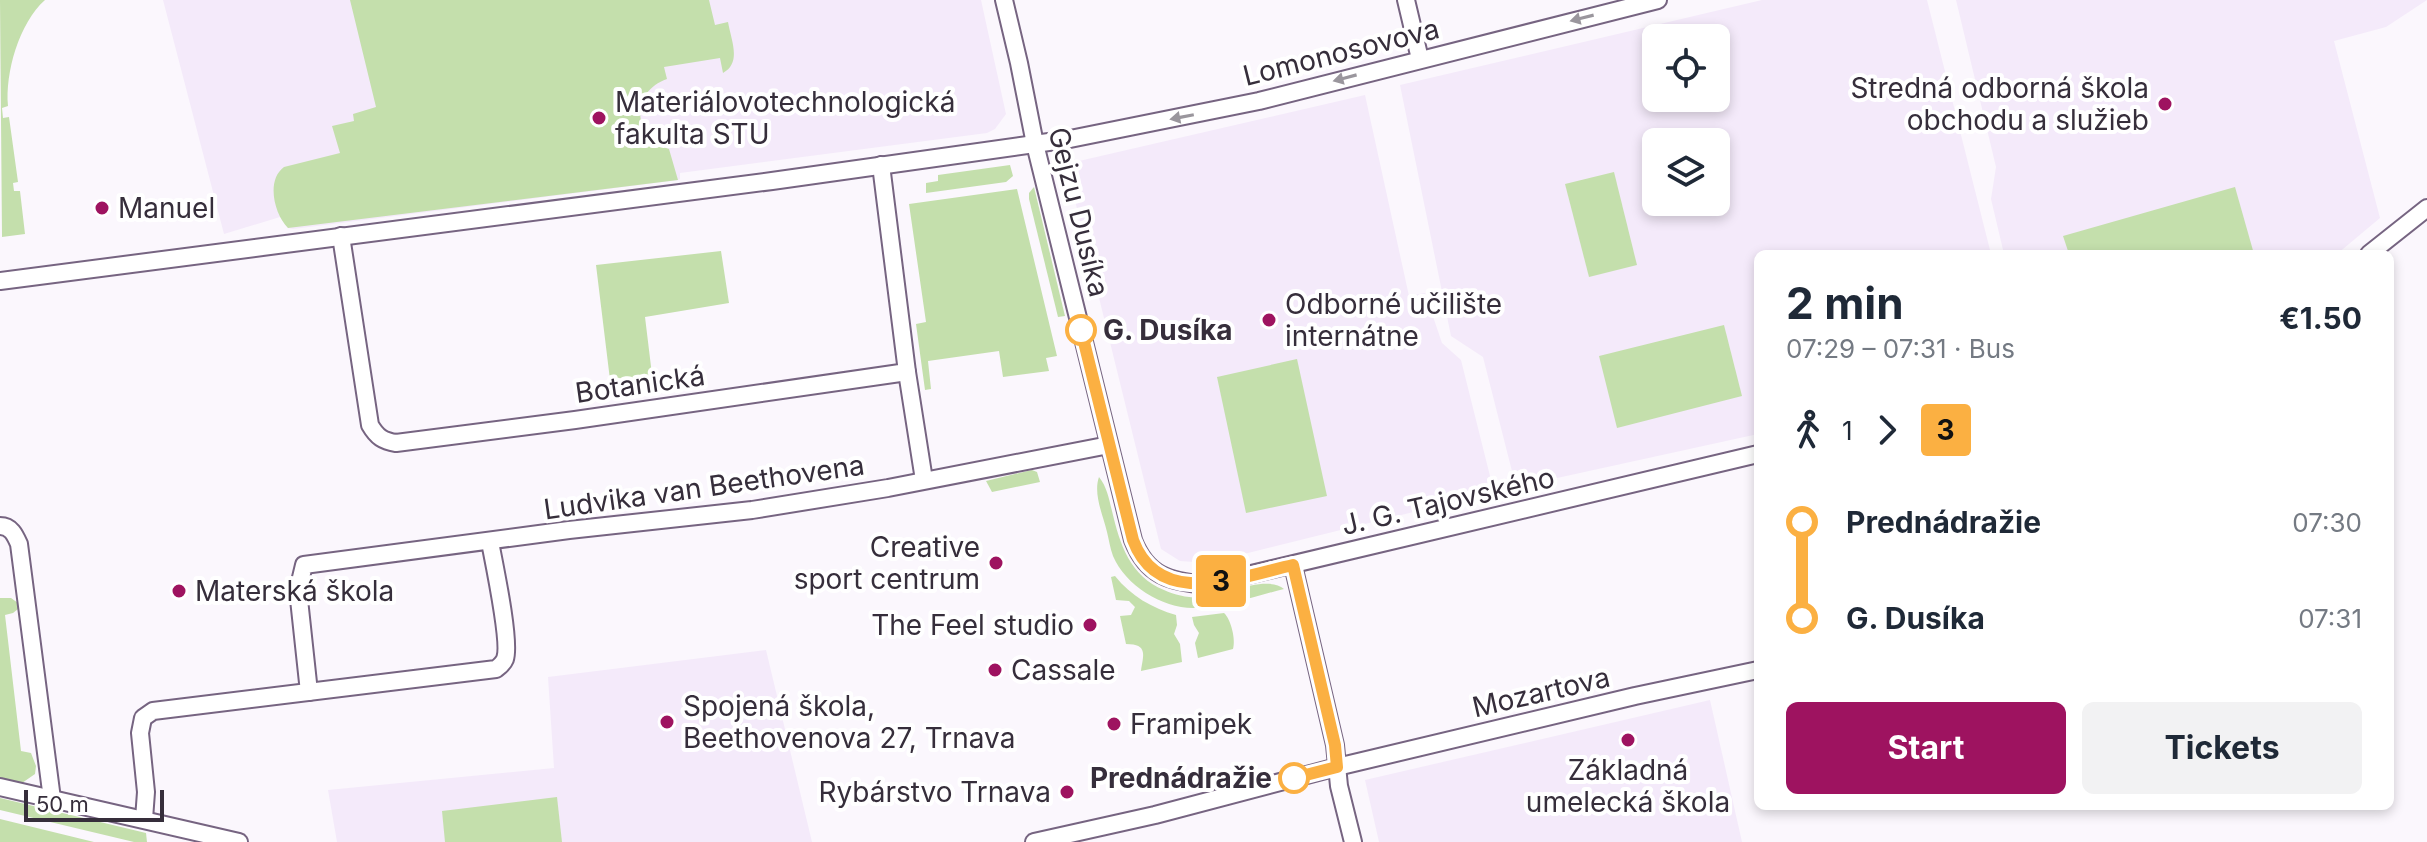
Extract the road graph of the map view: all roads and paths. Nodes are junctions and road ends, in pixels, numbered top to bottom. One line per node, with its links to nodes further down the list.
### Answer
1 (1004, 0): 5 (street, Gejzu Dusíka)
2 (1406, 0): 4 (street)
3 (1658, 0): 4 (street, Lomonosovova, one-way to 4)
4 (1420, 59): 5 (street, Lomonosovova, one-way to 5)
5 (1035, 144): 6 (street); 12 (street, Gejzu Dusíka)
6 (881, 165): 8 (street); 11 (street)
7 (2427, 208): 9 (street)
8 (341, 236): 10 (street); 11 (street, Botanická)
9 (2374, 250)
10 (0, 281)
11 (907, 372): 14 (street)
12 (1109, 445): 14 (street, Ludvika van Beethovena); 18 (street, Gejzu Dusíka)
13 (1754, 455): 17 (street, J. G. Tajovského)
14 (924, 480): 16 (street, Ludvika van Beethovena)
15 (0, 526): 23 (street)
16 (490, 542): 20 (street, Ludvika van Beethovena); 20 (street)
17 (1293, 565): 18 (street, J. G. Tajovského); 21 (street)
18 (1152, 570)
19 (1754, 671): 21 (street, Mozartova)
20 (309, 692): 24 (street)
21 (1337, 767): 26 (street, Mozartova); 27 (street)
22 (0, 787): 23 (street)
23 (52, 799): 24 (street)
24 (144, 819): 25 (street)
25 (239, 842)
26 (1034, 842)
27 (1353, 842)

